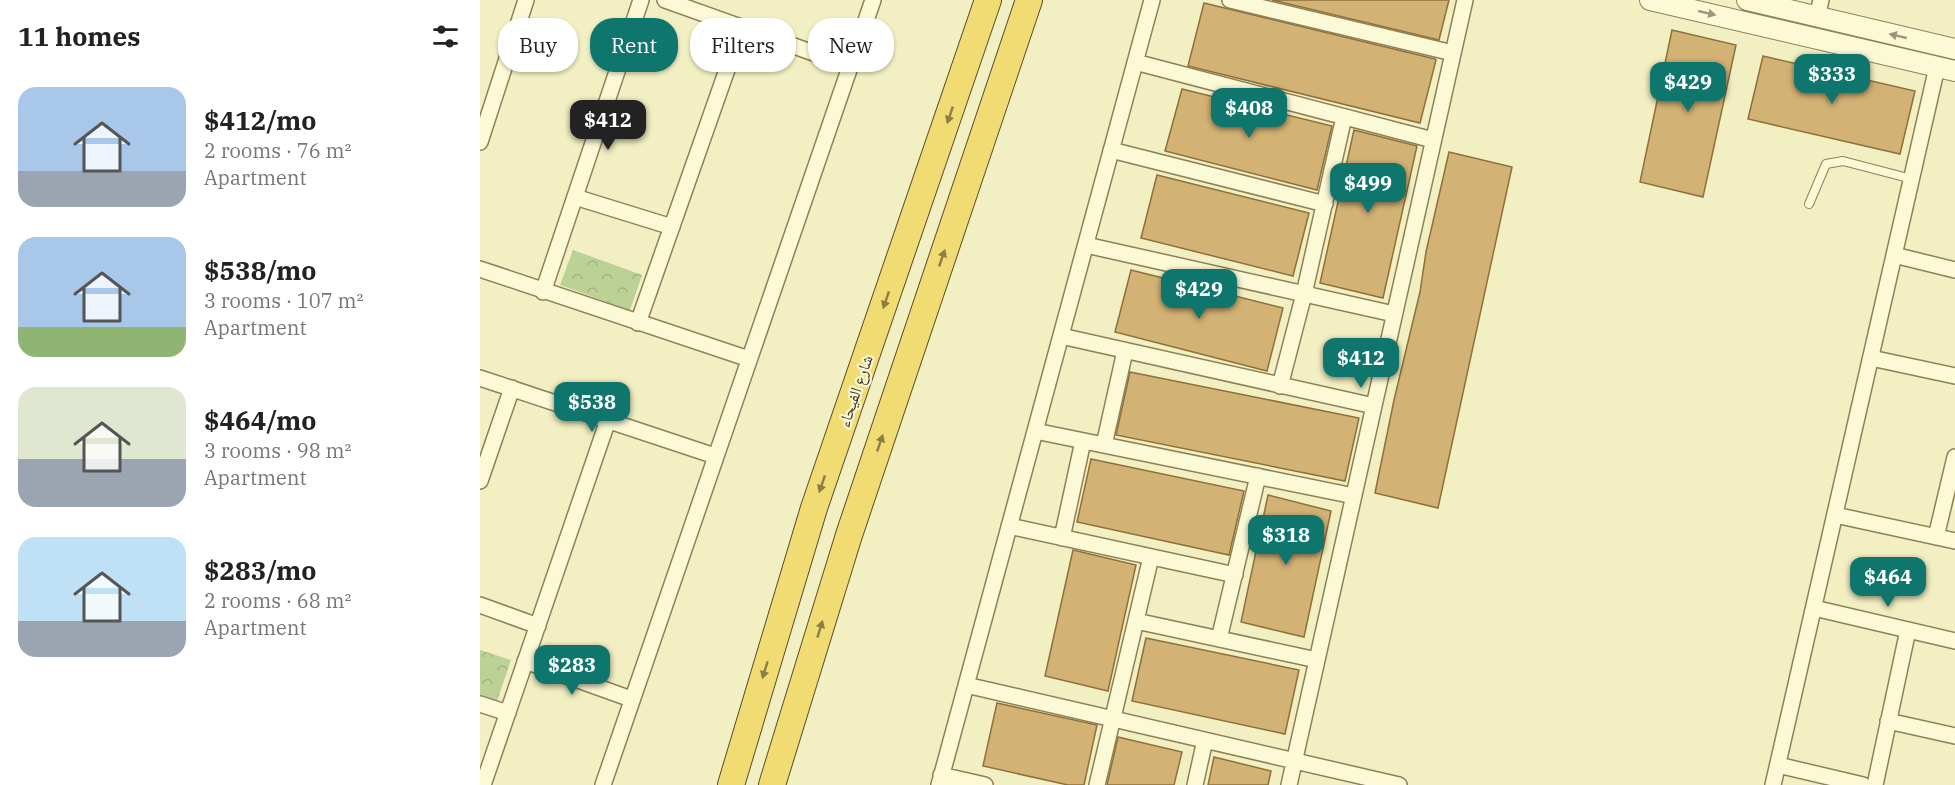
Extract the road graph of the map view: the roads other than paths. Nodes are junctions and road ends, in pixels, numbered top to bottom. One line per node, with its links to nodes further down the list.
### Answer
1 (526, 0): 25 (street)
2 (640, 0): 28 (street)
3 (665, 0): 13 (street)
4 (873, 0): 14 (street)
5 (988, 0): 21 (highway, شارع الفيحاء)
6 (1029, 0): 22 (highway)
7 (1152, 0): 17 (street)
8 (1230, 0): 16 (street)
9 (1465, 0): 16 (street)
10 (1650, 0): 18 (street, one-way to 18)
11 (1747, 0): 12 (street)
12 (1819, 8): 15 (street, one-way to 12)
13 (716, 18)
14 (867, 18)
15 (1955, 49)
16 (1453, 53): 24 (street)
17 (1135, 62): 23 (street); 26 (street)
18 (1946, 69): 27 (street)
19 (726, 72): 31 (street)
20 (848, 72): 43 (street)
21 (962, 81): 22 (highway); 87 (highway, شارع الفيحاء, one-way to 87)
22 (998, 94): 88 (highway, one-way to 22)
23 (1344, 117): 24 (street); 29 (street)
24 (1433, 141): 38 (street)
25 (480, 142)
26 (1111, 150): 29 (street); 32 (street)
27 (1912, 179): 30 (lane); 33 (street)
28 (575, 197): 31 (street); 36 (street)
29 (1324, 204): 37 (street)
30 (1809, 204)
31 (672, 227): 39 (street)
32 (1086, 245): 37 (street); 40 (street)
33 (1894, 255): 35 (street); 42 (street)
34 (480, 269): 36 (street)
35 (1955, 270)
36 (543, 292): 39 (street)
37 (1304, 294): 38 (street); 46 (street)
38 (1394, 314): 48 (street)
39 (638, 323): 43 (street)
40 (1061, 336): 41 (street); 50 (street)
41 (1125, 351): 46 (street); 52 (street)
42 (1871, 358): 44 (street); 58 (street)
43 (748, 359): 53 (street)
44 (1955, 376)
45 (480, 378): 47 (street)
46 (1280, 386): 48 (street)
47 (512, 388): 49 (street); 56 (street)
48 (1374, 406): 57 (street)
49 (608, 420): 53 (street); 68 (street)
50 (1035, 431): 51 (street); 59 (street)
51 (1083, 441): 52 (street); 61 (street)
52 (1104, 445): 55 (street)
53 (715, 456): 75 (street)
54 (1954, 467): 60 (street)
55 (1258, 476): 57 (street); 64 (street)
56 (480, 481)
57 (1354, 496): 72 (street)
58 (1835, 514): 60 (street); 66 (street)
59 (1009, 526): 61 (street); 74 (street)
60 (1936, 537): 62 (street)
61 (1062, 538): 63 (street)
62 (1955, 542)
63 (1151, 557): 64 (street); 67 (street)
64 (1235, 575): 70 (street)
65 (480, 605): 68 (street)
66 (1814, 608): 69 (street); 83 (street)
67 (1136, 621): 70 (street); 78 (street)
68 (537, 626): 73 (street)
69 (1908, 630): 71 (street); 79 (street)
70 (1219, 639): 72 (street)
71 (1955, 641)
72 (1317, 660): 82 (street)
73 (525, 661): 75 (street); 77 (street)
74 (966, 685): 78 (street); 84 (street)
75 (631, 699): 86 (street)
76 (480, 704): 77 (street)
77 (508, 713): 85 (street)
78 (1113, 719): 81 (street); 90 (street)
79 (1888, 721): 80 (street); 96 (street)
80 (1955, 736)
81 (1205, 740): 82 (street); 91 (street)
82 (1294, 761): 92 (street); 93 (street)
83 (1778, 765): 94 (street); 95 (street)
84 (940, 780): 89 (street)
85 (483, 785)
86 (603, 785)
87 (731, 785)
88 (772, 785)
89 (985, 785)
90 (1097, 785)
91 (1195, 785)
92 (1289, 785)
93 (1399, 785)
94 (1773, 785)
95 (1863, 785)
96 (1875, 785)

